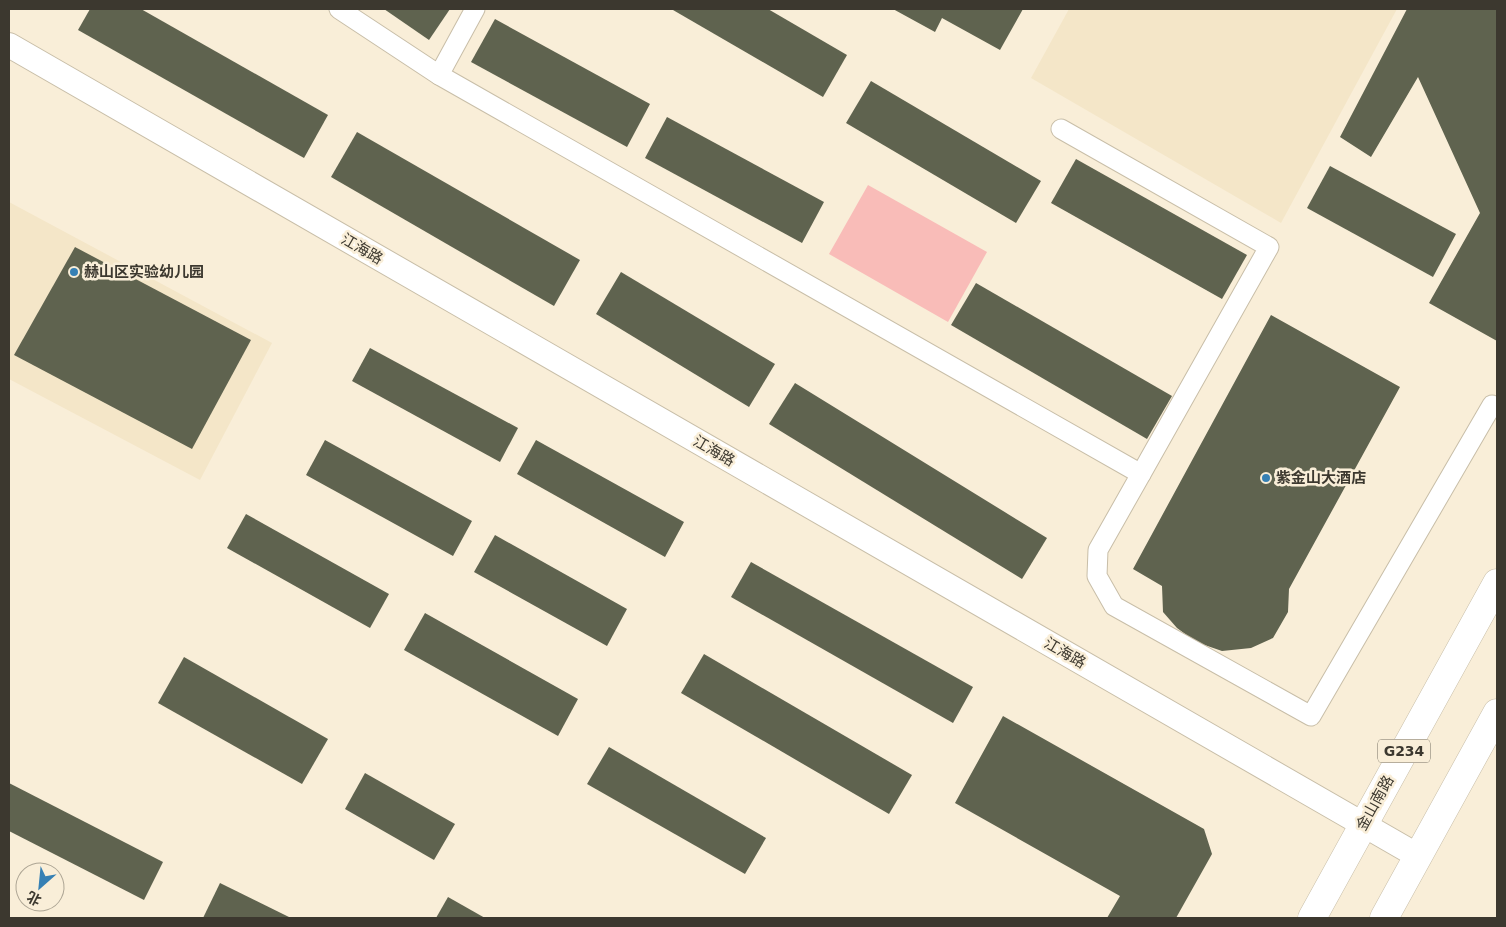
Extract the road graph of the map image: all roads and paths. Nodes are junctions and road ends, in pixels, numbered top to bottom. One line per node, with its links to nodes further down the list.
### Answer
1 (339, 9): 4 (street)
2 (475, 9): 4 (street)
3 (9, 45): 10 (street, 江海路)
4 (439, 75): 7 (street)
5 (1061, 129): 7 (street)
6 (1497, 408): 7 (street)
7 (1142, 474)
8 (1497, 583): 10 (highway, 金山南路 / G234)
9 (1497, 713): 11 (highway)
10 (1364, 824): 11 (street, 江海路); 12 (highway, 金山南路 / G234)
11 (1418, 856): 13 (highway)
12 (1312, 918)
13 (1384, 918)

